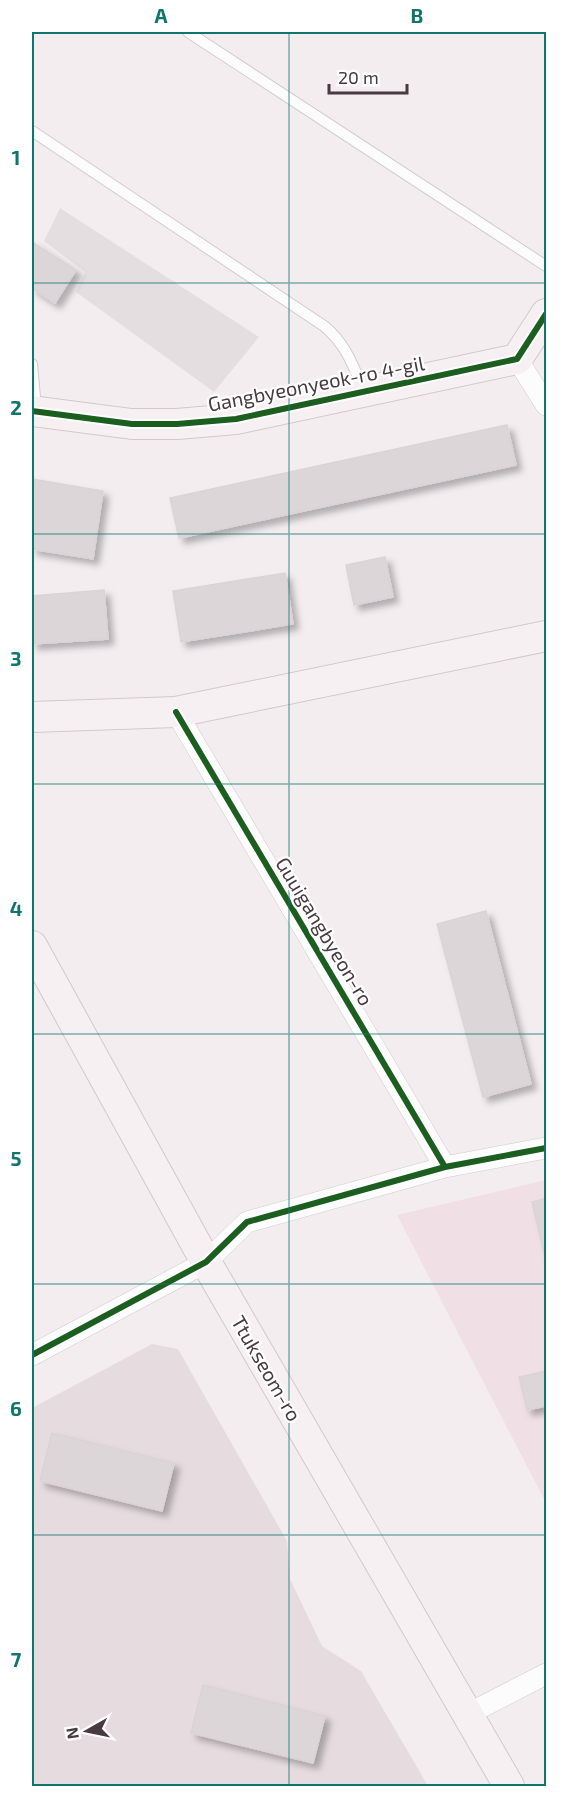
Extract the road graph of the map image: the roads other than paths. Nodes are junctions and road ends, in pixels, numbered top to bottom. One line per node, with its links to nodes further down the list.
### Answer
1 (188, 32): 3 (lane)
2 (32, 131): 7 (lane)
3 (546, 266)
4 (546, 314): 5 (street)
5 (517, 359): 7 (street, Gangbyeonyeok-ro 4-gil); 8 (street)
6 (32, 364): 9 (lane)
7 (364, 392): 9 (street, Gangbyeonyeok-ro 4-gil)
8 (546, 405)
9 (34, 411)
10 (546, 636): 11 (street)
11 (176, 712): 12 (street); 15 (street, Guuigangbyeon-ro)
12 (32, 717)
13 (32, 946): 16 (street, Ttukseom-ro)
14 (546, 1148): 15 (street)
15 (445, 1167): 16 (street)
16 (206, 1262): 17 (street); 19 (street, Ttukseom-ro)
17 (32, 1354)
18 (546, 1674): 19 (street)
19 (468, 1714): 20 (street, Ttukseom-ro)
20 (509, 1786)

